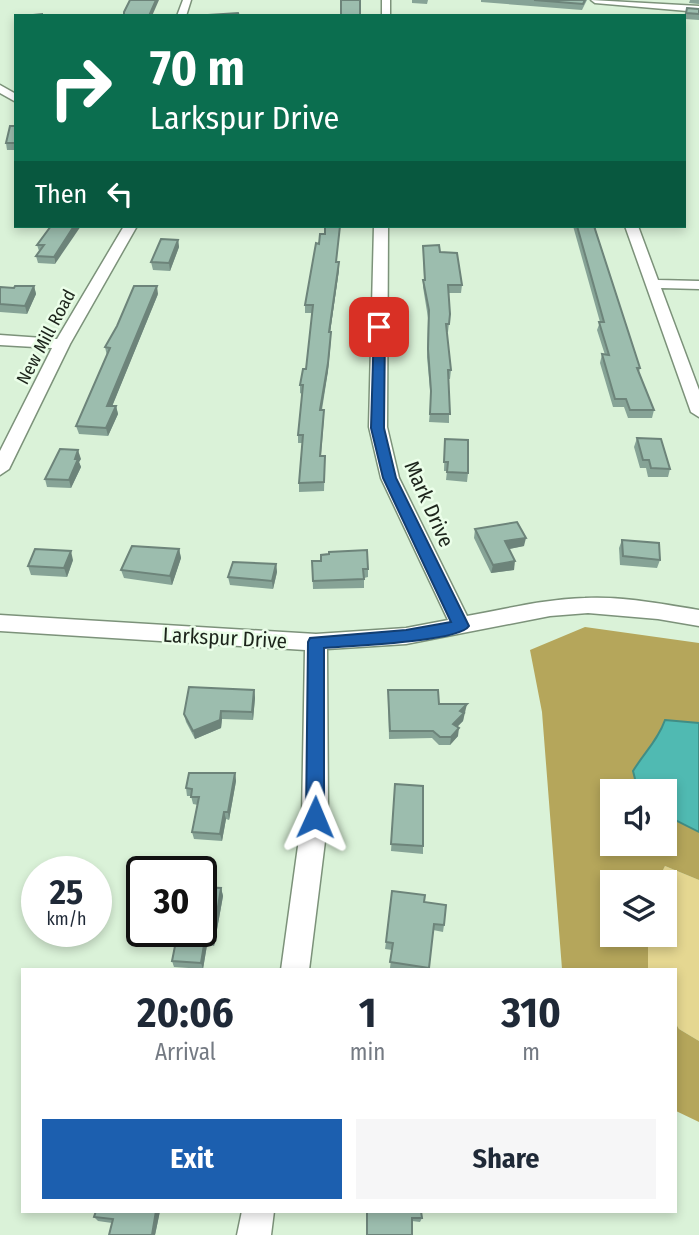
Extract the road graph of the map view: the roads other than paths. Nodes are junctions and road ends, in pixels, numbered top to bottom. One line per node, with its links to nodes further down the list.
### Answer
1 (595, 0): 2 (street)
2 (699, 9)
3 (129, 228): 9 (street, New Mill Road)
4 (381, 228): 14 (street, Mark Drive)
5 (632, 228): 6 (street)
6 (653, 284): 7 (street); 10 (street)
7 (699, 285)
8 (0, 340): 9 (street)
9 (62, 344): 11 (street, New Mill Road)
10 (699, 412)
11 (0, 469)
12 (699, 618): 14 (street, Larkspur Drive)
13 (0, 623): 15 (street, Larkspur Drive)
14 (461, 626): 15 (street, Larkspur Drive)
15 (316, 642): 16 (street)
16 (295, 968)
17 (258, 1213): 18 (street)
18 (254, 1235)

